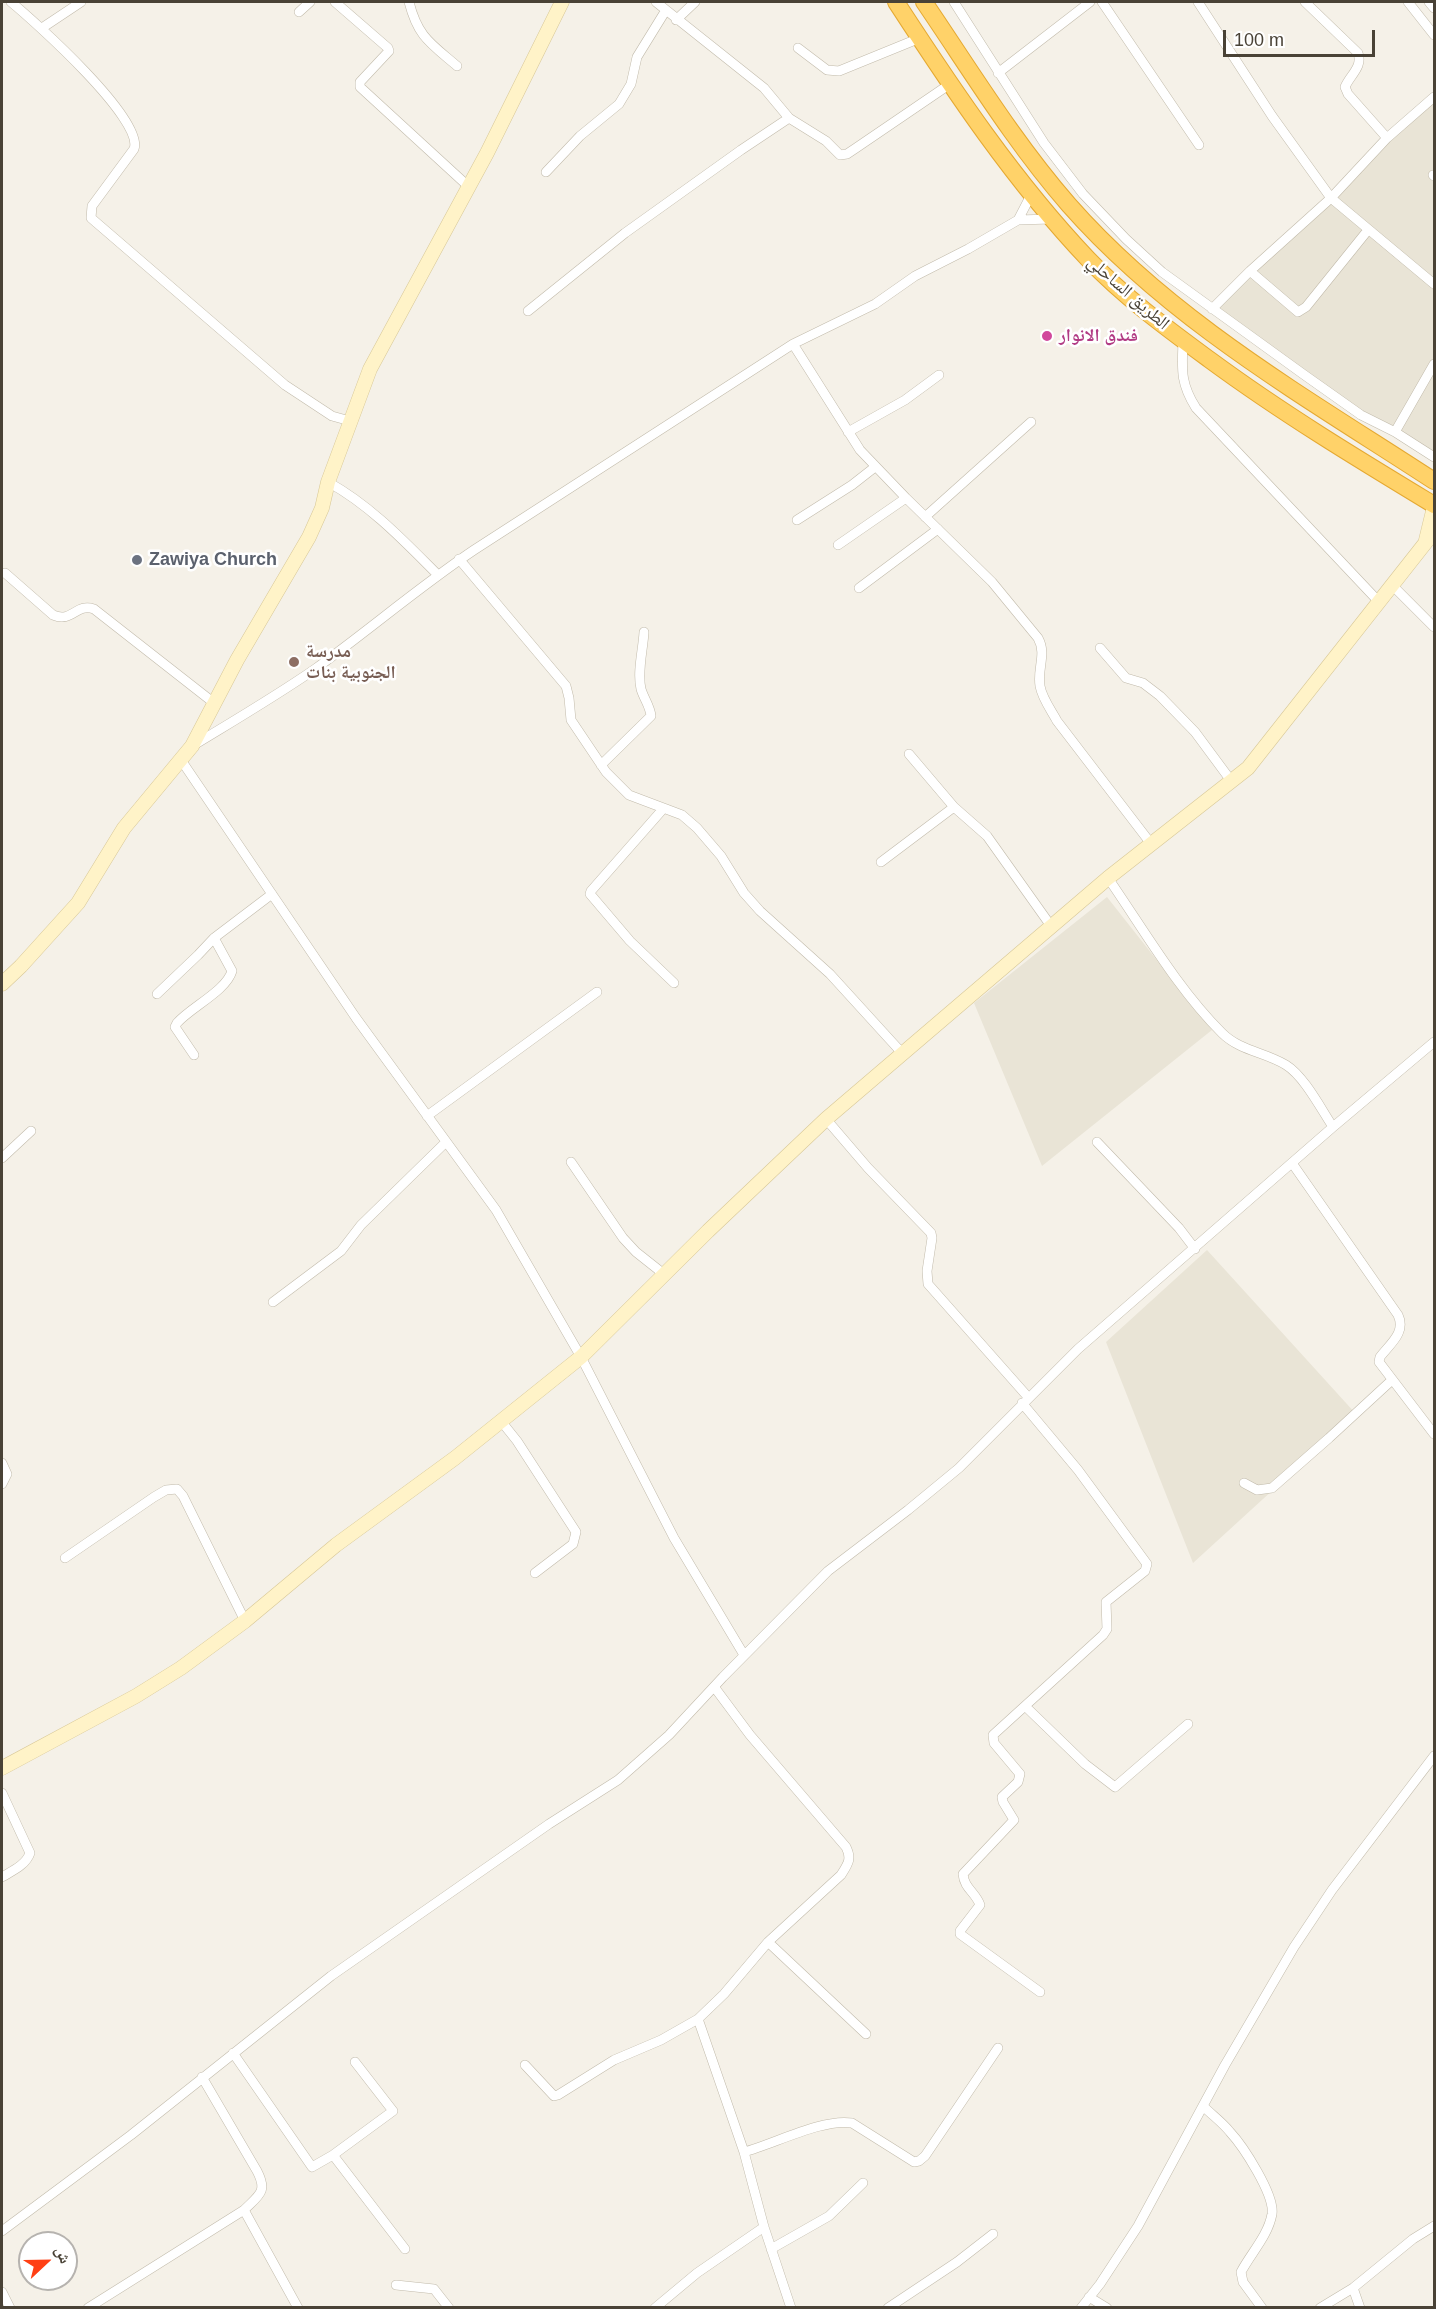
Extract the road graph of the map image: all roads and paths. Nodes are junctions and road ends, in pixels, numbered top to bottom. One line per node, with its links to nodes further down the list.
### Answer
1 (11, 2): 22 (street)
2 (81, 2): 22 (street)
3 (310, 2): 20 (street)
4 (334, 2): 34 (street)
5 (409, 2): 26 (street)
6 (562, 2): 34 (street)
7 (656, 2): 19 (street)
8 (695, 2): 21 (street)
9 (896, 2): 24 (highway, الطريق الساحلي)
10 (924, 2): 54 (highway, الطريق الساحلي)
11 (954, 2): 27 (street)
12 (1090, 2): 27 (street)
13 (1102, 2): 32 (street)
14 (1198, 2): 36 (street)
15 (1305, 2): 31 (street)
16 (1408, 2): 23 (street)
17 (1429, 2): 18 (street)
18 (1434, 9)
19 (666, 10): 21 (street); 33 (street)
20 (299, 12)
21 (676, 20): 30 (street)
22 (42, 28): 48 (street)
23 (1434, 35)
24 (920, 38): 25 (street); 28 (highway, الطريق الساحلي)
25 (798, 48)
26 (457, 66)
27 (998, 73): 42 (street)
28 (950, 84): 30 (street); 35 (highway, الطريق الساحلي)
29 (1434, 97): 31 (street)
30 (789, 118): 43 (street)
31 (1387, 138): 36 (street)
32 (1199, 145)
33 (546, 172)
34 (469, 187): 48 (street)
35 (1031, 195): 37 (highway, الطريق الساحلي); 38 (street)
36 (1331, 198): 39 (street); 40 (street)
37 (1053, 219): 38 (street); 44 (highway, الطريق الساحلي)
38 (1018, 220): 45 (street)
39 (1368, 230): 40 (street); 41 (street)
40 (1250, 271): 42 (street)
41 (1434, 284)
42 (1212, 309): 51 (street)
43 (528, 311)
44 (1183, 341): 57 (highway, الطريق الساحلي); 68 (street)
45 (793, 344): 50 (street); 63 (street)
46 (1434, 364): 51 (street)
47 (939, 375): 50 (street)
48 (350, 421): 55 (street)
49 (1031, 422): 58 (street)
50 (848, 432): 53 (street)
51 (1395, 432): 52 (street)
52 (1434, 457)
53 (875, 467): 56 (street); 59 (street)
54 (1434, 481)
55 (328, 482): 65 (street); 72 (street)
56 (906, 498): 58 (street); 62 (street)
57 (1434, 506): 61 (street)
58 (925, 516): 60 (street)
59 (797, 520)
60 (938, 529): 67 (street); 80 (street)
61 (1430, 537): 66 (street)
62 (838, 545)
63 (459, 559): 65 (street); 76 (street)
64 (5, 573): 72 (street)
65 (437, 574): 73 (street)
66 (1394, 586): 68 (street); 69 (street)
67 (859, 588)
68 (1380, 603): 77 (street)
69 (1434, 627)
70 (644, 632): 76 (street)
71 (1100, 648): 77 (street)
72 (214, 704): 73 (street)
73 (192, 746): 75 (street)
74 (909, 754): 78 (street)
75 (181, 760): 83 (street); 87 (street)
76 (601, 765): 79 (street)
77 (1232, 782): 80 (street)
78 (954, 807): 81 (street); 84 (street)
79 (663, 808): 86 (street); 91 (street)
80 (1152, 845): 82 (street)
81 (881, 862)
82 (1108, 878): 84 (street); 95 (street)
83 (272, 894): 85 (street); 93 (street)
84 (1051, 926): 91 (street)
85 (214, 938): 89 (street); 92 (street)
86 (674, 983)
87 (2, 984)
88 (597, 992): 93 (street)
89 (157, 994)
90 (1434, 1042): 95 (street)
91 (902, 1053): 94 (street)
92 (194, 1056)
93 (427, 1116): 97 (street)
94 (826, 1119): 103 (street); 107 (street)
95 (1333, 1126): 101 (street)
96 (31, 1131): 99 (street)
97 (446, 1142): 104 (street); 105 (street)
98 (1097, 1142): 102 (street)
99 (2, 1158)
100 (571, 1162): 103 (street)
101 (1292, 1163): 102 (street); 106 (street)
102 (1195, 1249): 107 (street)
103 (665, 1275): 105 (street)
104 (273, 1302)
105 (581, 1357): 108 (street); 116 (street)
106 (1392, 1380): 109 (street); 111 (street)
107 (1025, 1400): 116 (street); 118 (street)
108 (501, 1421): 114 (street); 115 (street)
109 (1434, 1434)
110 (2, 1463): 112 (street)
111 (1244, 1483)
112 (2, 1484)
113 (65, 1558): 115 (street)
114 (535, 1573)
115 (245, 1621): 121 (street)
116 (744, 1655): 117 (street)
117 (715, 1688): 124 (street); 129 (street)
118 (1026, 1707): 119 (street); 125 (street)
119 (1188, 1724)
120 (1434, 1756): 133 (street)
121 (2, 1768)
122 (2, 1793): 123 (street)
123 (2, 1877)
124 (768, 1942): 126 (street); 127 (street)
125 (1040, 1992)
126 (698, 2019): 131 (street); 134 (street)
127 (866, 2034)
128 (998, 2048): 134 (street)
129 (233, 2053): 132 (street); 135 (street)
130 (354, 2062): 135 (street)
131 (525, 2065)
132 (202, 2077): 137 (street); 140 (street)
133 (1203, 2106): 147 (street); 157 (street)
134 (744, 2152): 139 (street)
135 (333, 2155): 142 (street)
136 (863, 2183): 143 (street)
137 (244, 2210): 149 (street); 150 (street)
138 (1434, 2226): 145 (street)
139 (764, 2227): 143 (street); 152 (street)
140 (2, 2231)
141 (993, 2234): 154 (street)
142 (405, 2249)
143 (771, 2249): 153 (street)
144 (396, 2285): 151 (street)
145 (1353, 2288): 158 (street); 159 (street)
146 (2, 2292): 148 (street)
147 (1089, 2297): 155 (street); 156 (street)
148 (10, 2307)
149 (88, 2307)
150 (298, 2307)
151 (449, 2307)
152 (655, 2307)
153 (790, 2307)
154 (888, 2307)
155 (1081, 2307)
156 (1107, 2307)
157 (1262, 2307)
158 (1320, 2307)
159 (1360, 2307)

